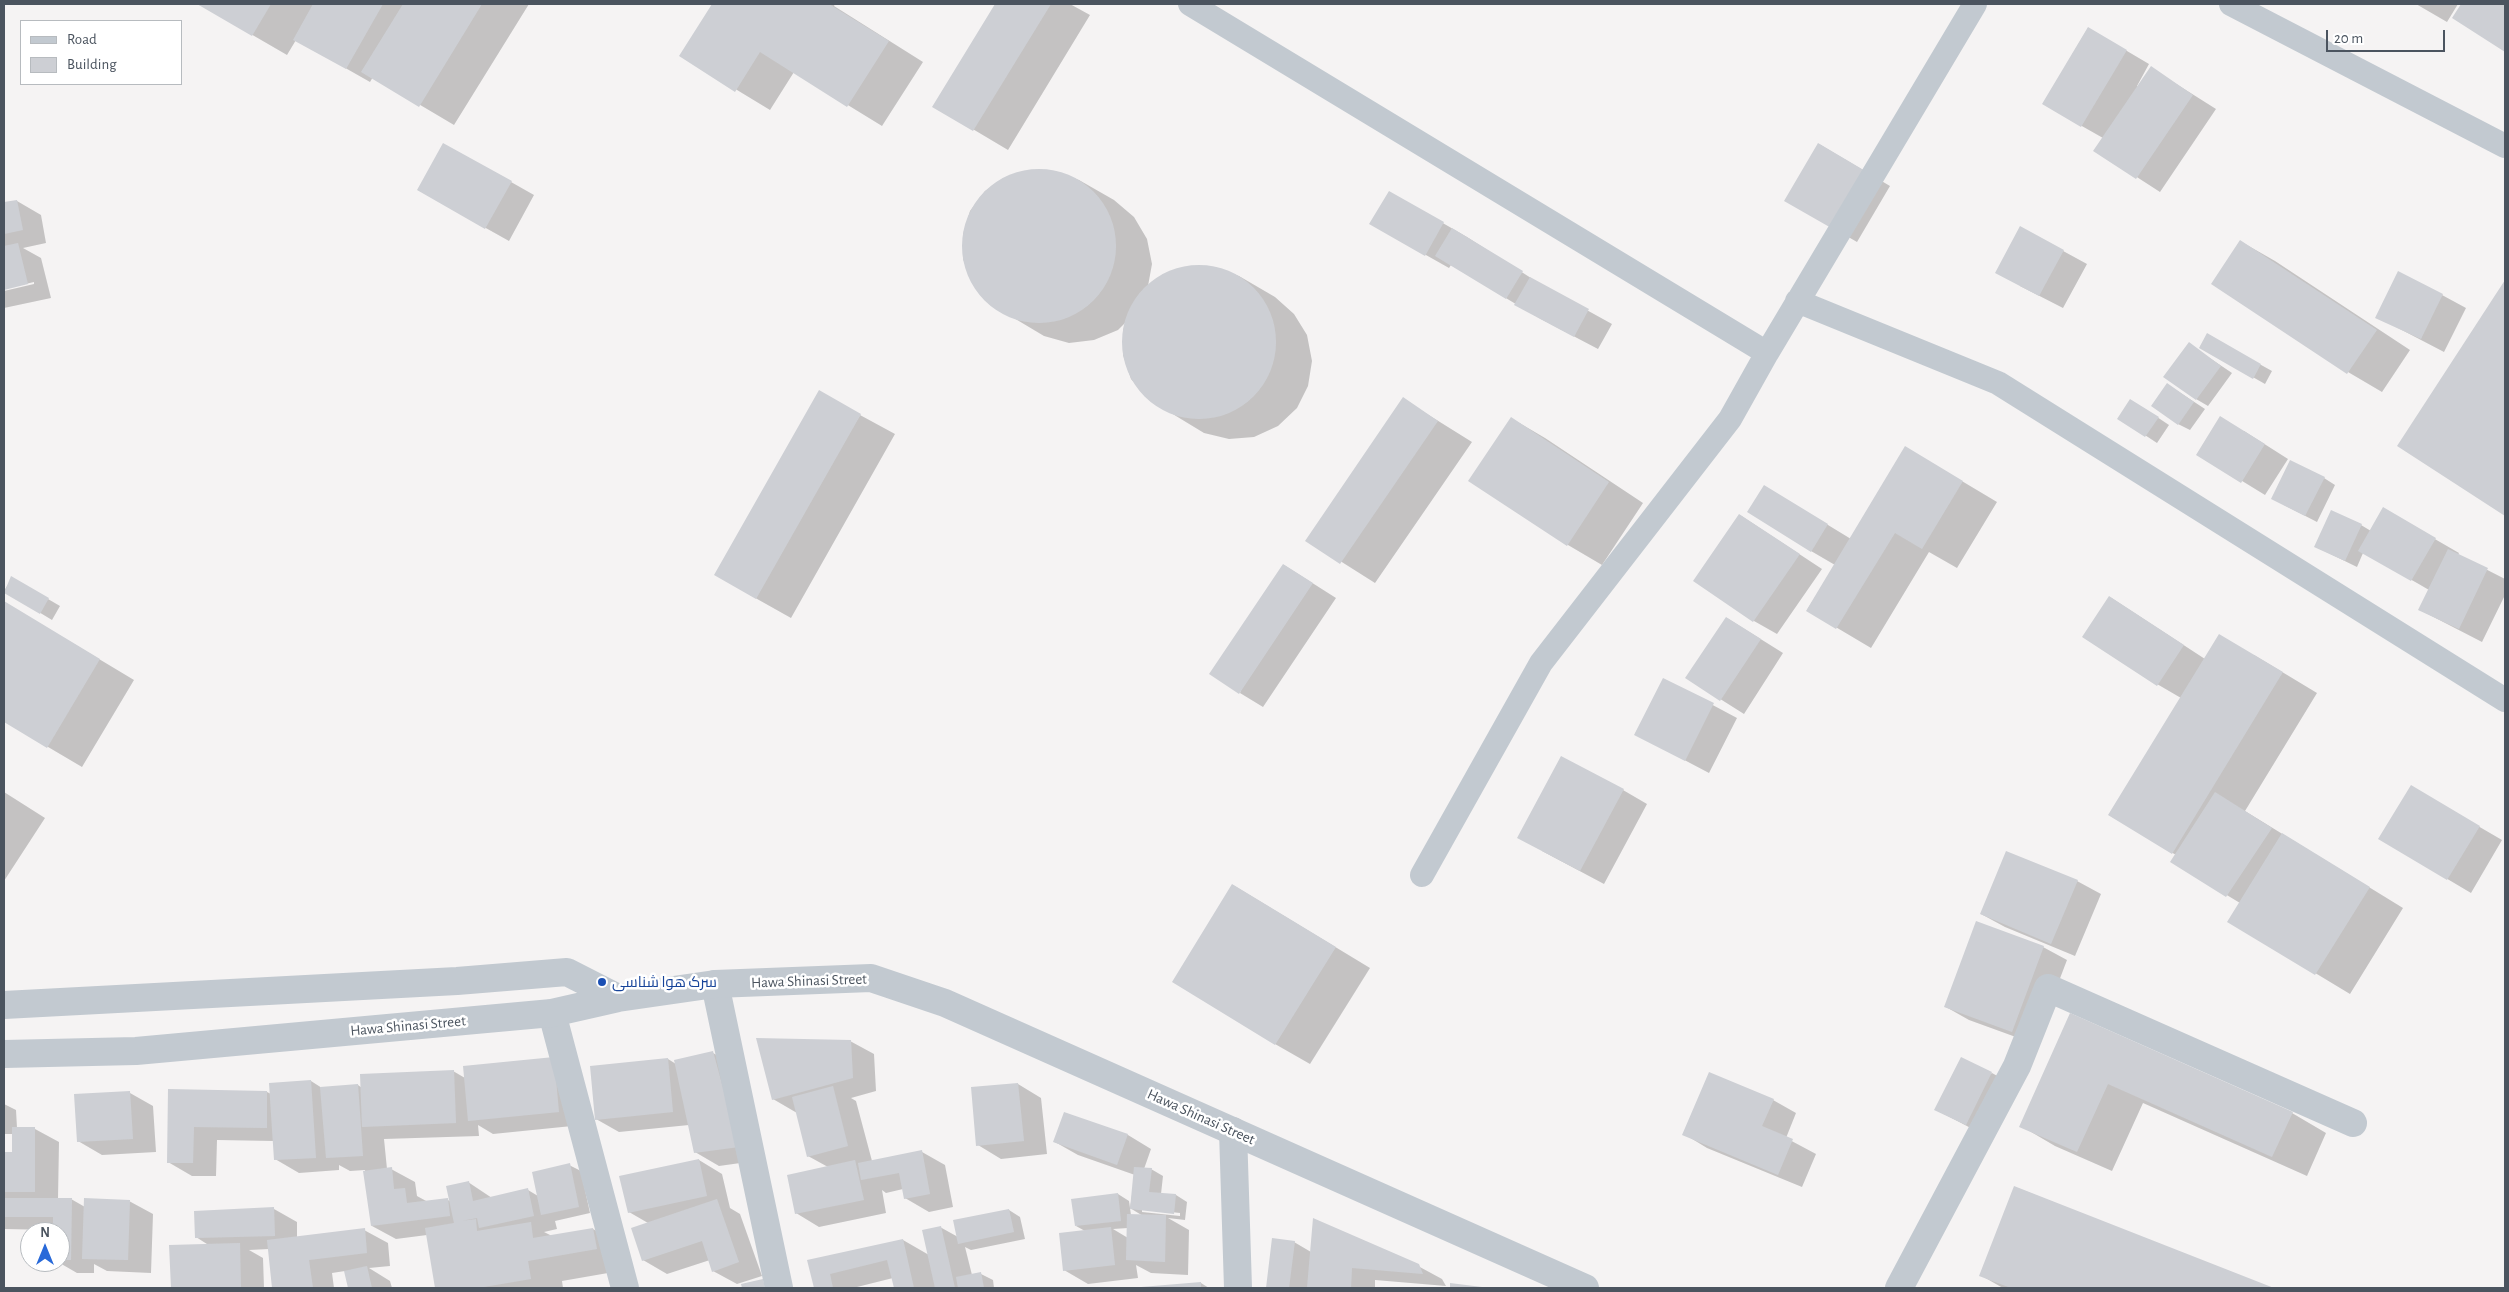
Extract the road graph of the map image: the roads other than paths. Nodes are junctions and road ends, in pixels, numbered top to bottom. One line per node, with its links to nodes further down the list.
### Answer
1 (1190, 4): 7 (lane)
2 (1975, 4): 6 (lane)
3 (2231, 4): 4 (lane)
4 (2266, 12): 5 (lane)
5 (2505, 146)
6 (1798, 301): 7 (lane); 8 (lane)
7 (1767, 352): 9 (lane)
8 (2505, 700)
9 (1422, 875)
10 (716, 984): 11 (street, Hawa Shinasi Street); 16 (street, Hawa Shinasi Street); 18 (street)
11 (618, 998): 12 (street); 13 (street, Hawa Shinasi Street)
12 (4, 1005)
13 (552, 1013): 14 (street, Hawa Shinasi Street); 17 (street)
14 (4, 1054)
15 (2353, 1124): 21 (street)
16 (1233, 1131): 19 (street); 20 (street, Hawa Shinasi Street)
17 (625, 1288)
18 (780, 1288)
19 (1238, 1288)
20 (1585, 1288)
21 (1899, 1288)

